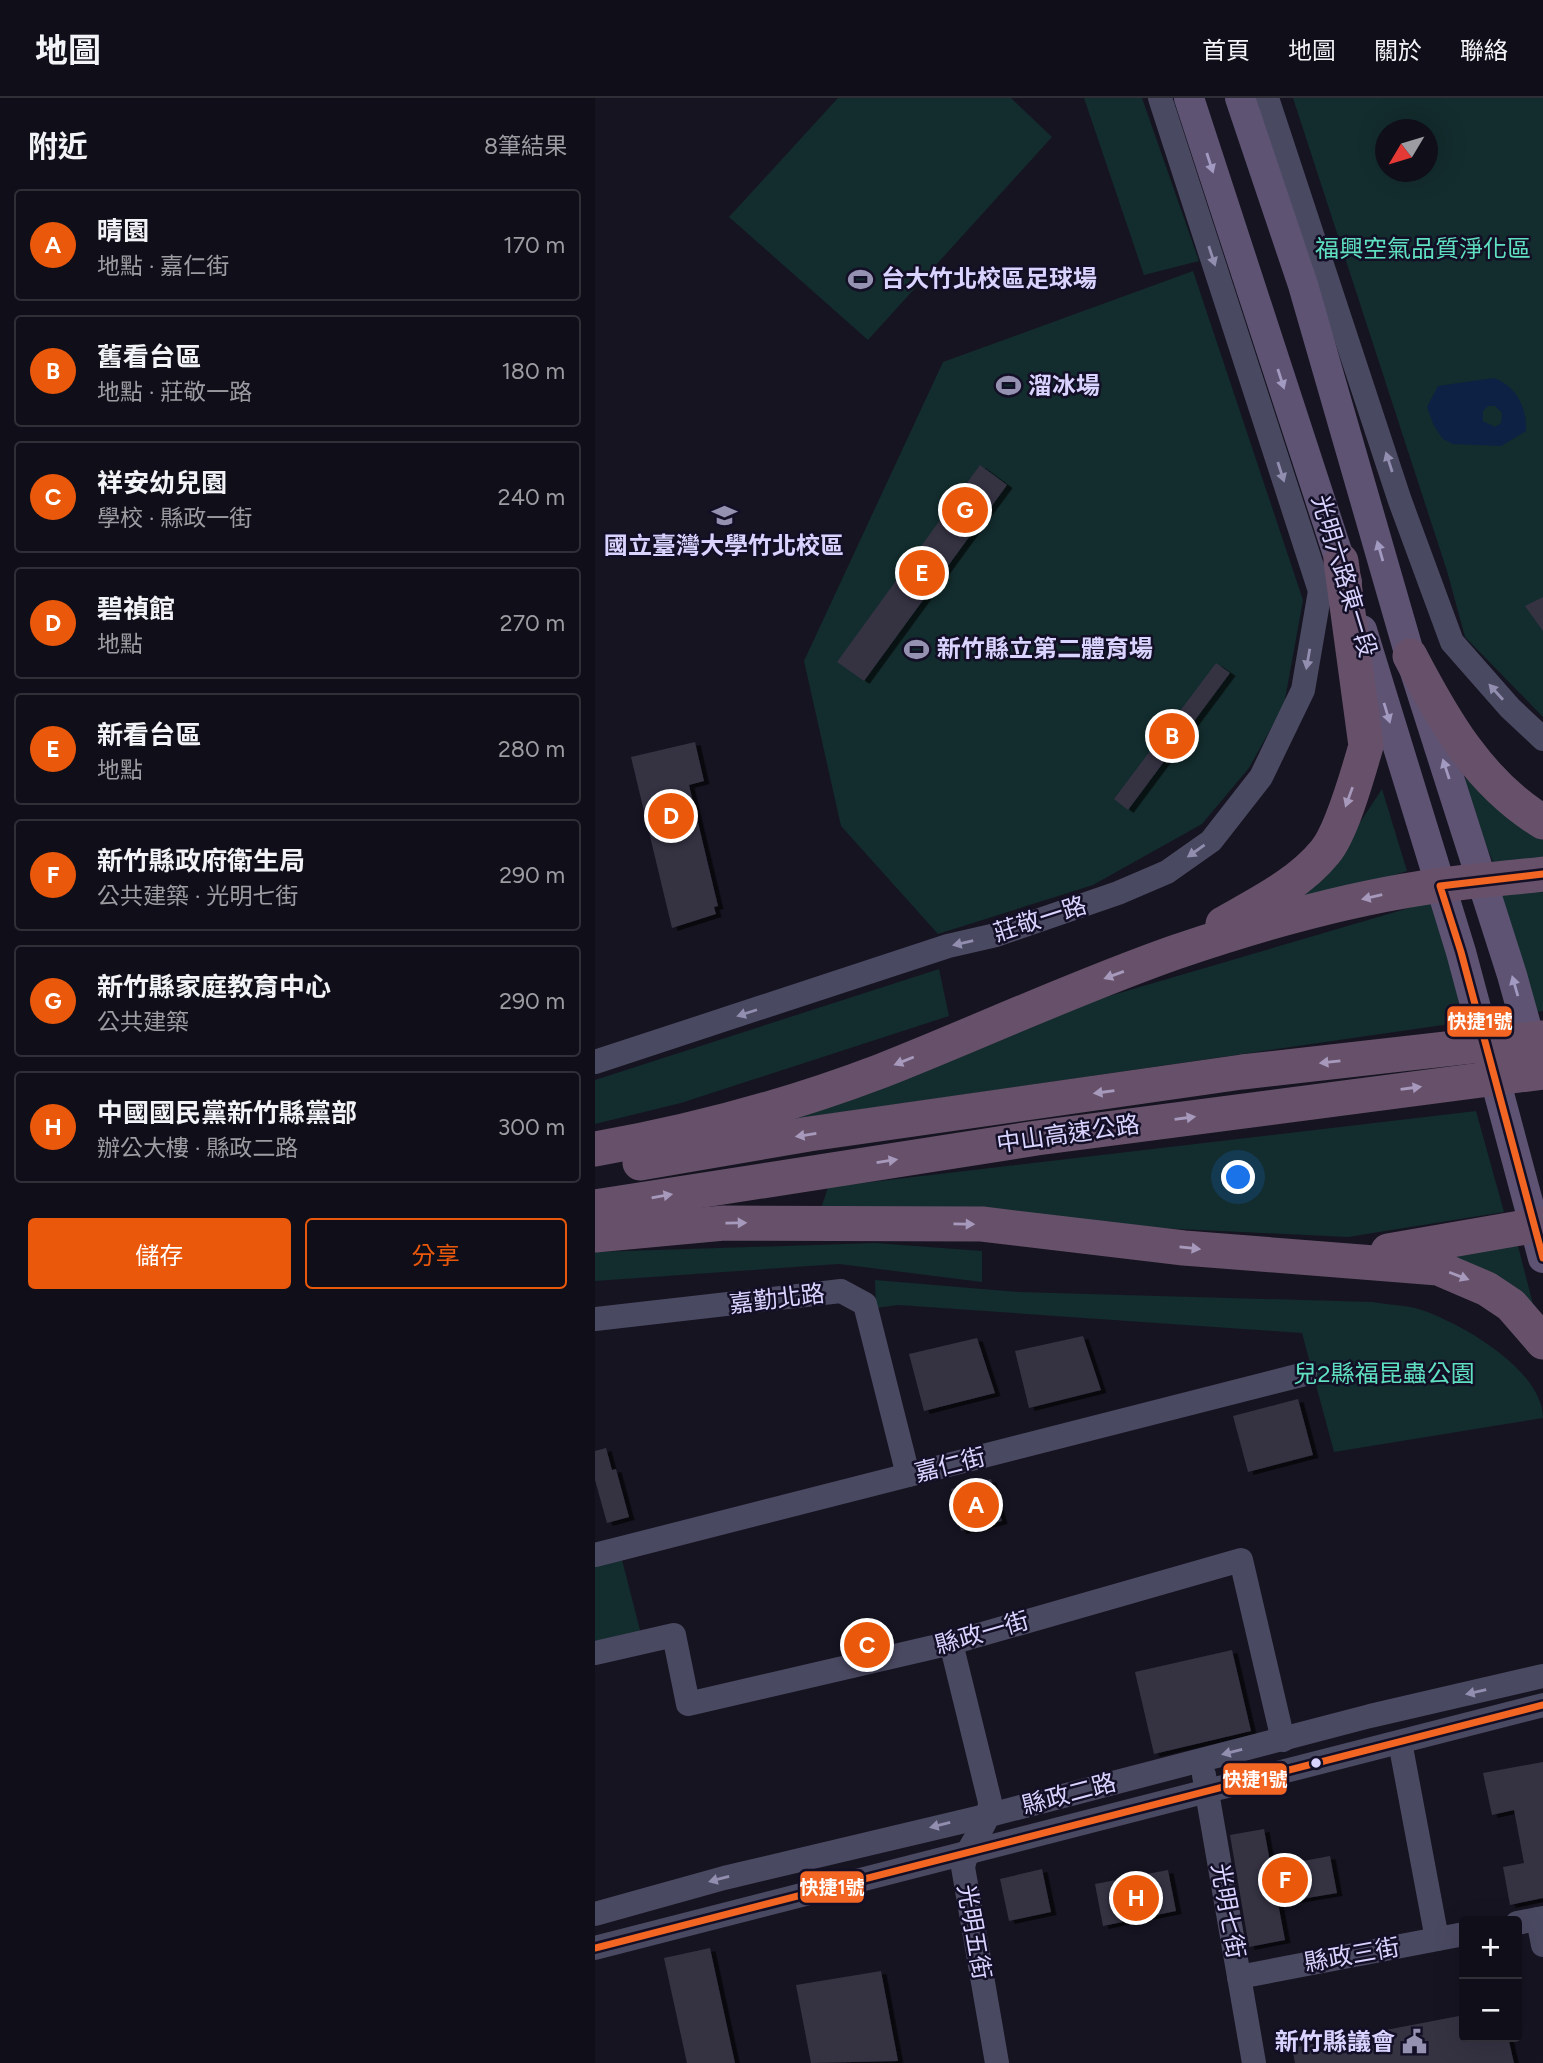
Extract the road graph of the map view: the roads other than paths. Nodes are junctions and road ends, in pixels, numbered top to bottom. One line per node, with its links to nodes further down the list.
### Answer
1 (1160, 98): 8 (street, 光明六路東一段, one-way to 8)
2 (1189, 98): 7 (main road, 光明六路東一段, one-way to 7)
3 (1240, 98): 6 (main road, 光明六路東一段)
4 (1267, 98): 5 (street)
5 (1310, 226): 6 (street); 10 (street, one-way to 5)
6 (1303, 285): 9 (main road, 光明六路東一段, one-way to 6)
7 (1341, 561): 14 (main road, 光明六路東一段, one-way to 14); 15 (highway, one-way to 15)
8 (1319, 592): 17 (street, 莊敬一路, one-way to 17)
9 (1410, 656): 11 (highway); 13 (main road, 光明六路東一段, one-way to 9)
10 (1543, 739)
11 (1543, 822)
12 (1543, 874): 13 (highway)
13 (1482, 881): 14 (highway); 16 (main road, 光明六路東一段, one-way to 13)
14 (1440, 886): 15 (highway, one-way to 15); 24 (main road, 光明六路東一段)
15 (1178, 951): 20 (highway, one-way to 20)
16 (1540, 1054): 18 (highway, 中山高速公路); 19 (main road, 光明六路東一段)
17 (595, 1062)
18 (1450, 1066): 21 (highway, 中山高速公路, one-way to 21); 22 (highway, 中山高速公路, one-way to 18)
19 (1543, 1088)
20 (595, 1149)
21 (595, 1171)
22 (595, 1207)
23 (595, 1235): 25 (highway, one-way to 25)
24 (1540, 1236): 25 (highway)
25 (1343, 1258): 27 (highway, one-way to 27)
26 (595, 1320): 29 (street, 嘉勤北路)
27 (1543, 1342)
28 (1305, 1374): 29 (street, 嘉仁街)
29 (908, 1475): 30 (street, 嘉仁街)
30 (595, 1555)
31 (951, 1643): 32 (street, 縣政一街); 35 (street, 縣政一街); 39 (street)
32 (595, 1653)
33 (1543, 1676): 35 (street, 縣政二路, one-way to 35)
34 (1543, 1705): 36 (street, 縣政二路)
35 (1283, 1740): 37 (street, 縣政二路, one-way to 37)
36 (1400, 1742): 38 (street, 縣政二路); 44 (street)
37 (1200, 1760): 38 (street, 光明七街); 39 (street, 縣政二路)
38 (1207, 1790): 40 (street, 縣政二路); 47 (street, 光明七街)
39 (990, 1815): 40 (street, 光明五街); 41 (street, 縣政二路, one-way to 41)
40 (966, 1851): 46 (street, 縣政二路); 48 (street, 光明五街)
41 (595, 1914)
42 (1533, 1920): 45 (street)
43 (1459, 1935): 44 (street, 縣政三街)
44 (1437, 1939): 47 (street, 縣政三街)
45 (1543, 1945)
46 (595, 1948)
47 (1240, 1977): 49 (street, 光明七街)
48 (997, 2063)
49 (1254, 2063)

